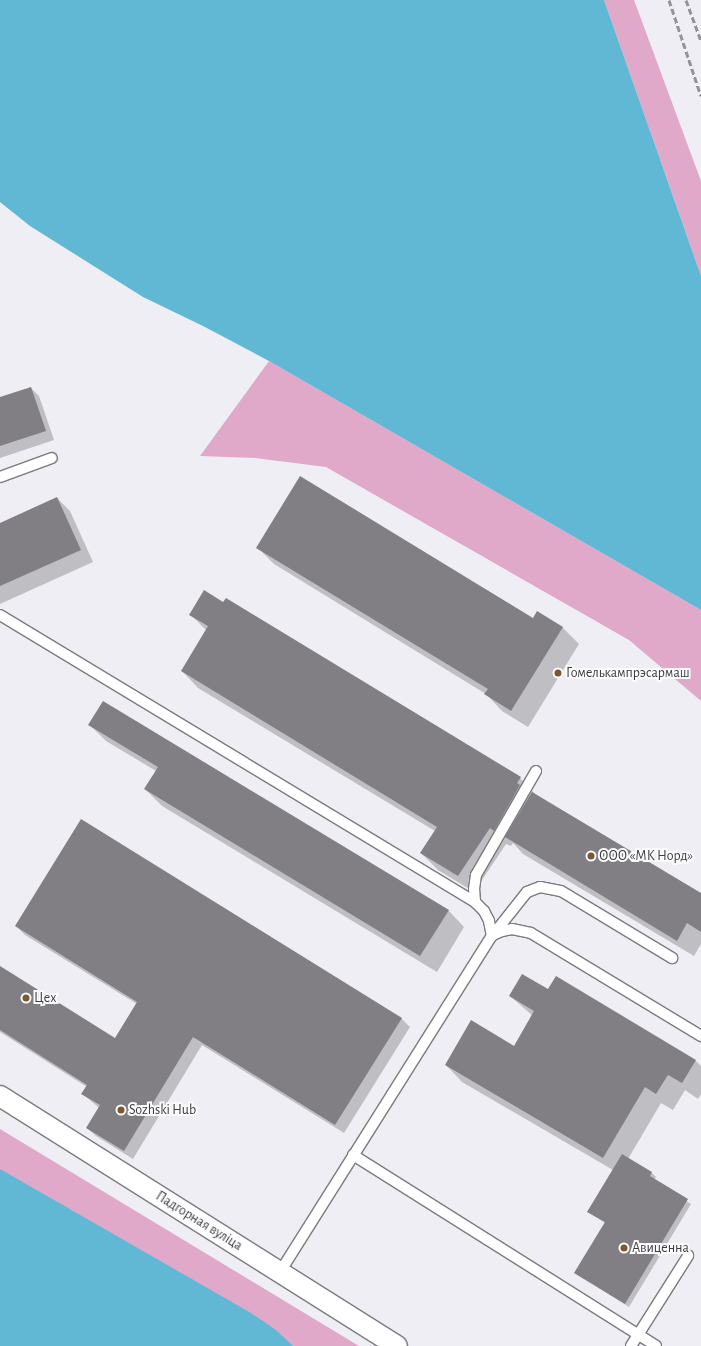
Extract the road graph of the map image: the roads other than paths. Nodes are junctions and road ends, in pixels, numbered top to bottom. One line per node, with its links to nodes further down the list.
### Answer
1 (52, 458): 2 (lane)
2 (0, 477)
3 (0, 614): 5 (lane)
4 (536, 771): 5 (lane)
5 (475, 902): 6 (lane)
6 (492, 936): 7 (lane); 8 (lane); 10 (lane)
7 (672, 958)
8 (701, 1036)
9 (0, 1096): 12 (street, Падгорная вуліца)
10 (353, 1155): 12 (lane); 13 (lane)
11 (688, 1256): 13 (lane)
12 (280, 1272): 14 (street, Падгорная вуліца)
13 (638, 1334): 15 (lane); 16 (lane)
14 (397, 1346)
15 (631, 1346)
16 (656, 1346)

